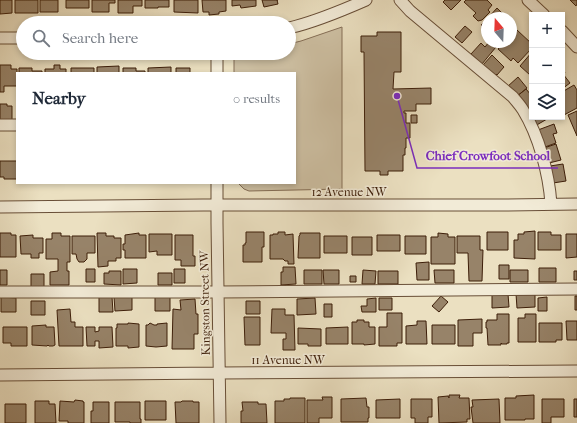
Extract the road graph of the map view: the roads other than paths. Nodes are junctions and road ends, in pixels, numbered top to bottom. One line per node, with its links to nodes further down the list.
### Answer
1 (366, 0): 5 (street)
2 (400, 0): 15 (street)
3 (528, 0): 4 (street)
4 (541, 12)
5 (296, 26)
6 (565, 34): 9 (street)
7 (0, 38): 8 (street)
8 (16, 38)
9 (577, 47)
10 (218, 60): 11 (street)
11 (217, 72)
12 (0, 125): 13 (street)
13 (16, 125)
14 (217, 184): 17 (street, Kingston Street NW)
15 (551, 204): 16 (street, 12 Avenue NW); 17 (street, 12 Avenue NW)
16 (577, 204)
17 (217, 205): 18 (street, 12 Avenue NW); 21 (street, Kingston Street NW)
18 (0, 207)
19 (577, 289): 21 (street)
20 (0, 292): 21 (street)
21 (217, 292): 23 (street, Kingston Street NW)
22 (577, 371): 23 (street, 11 Avenue NW)
23 (219, 373): 24 (street, 11 Avenue NW); 25 (street, Kingston Street NW)
24 (0, 375)
25 (220, 423)

